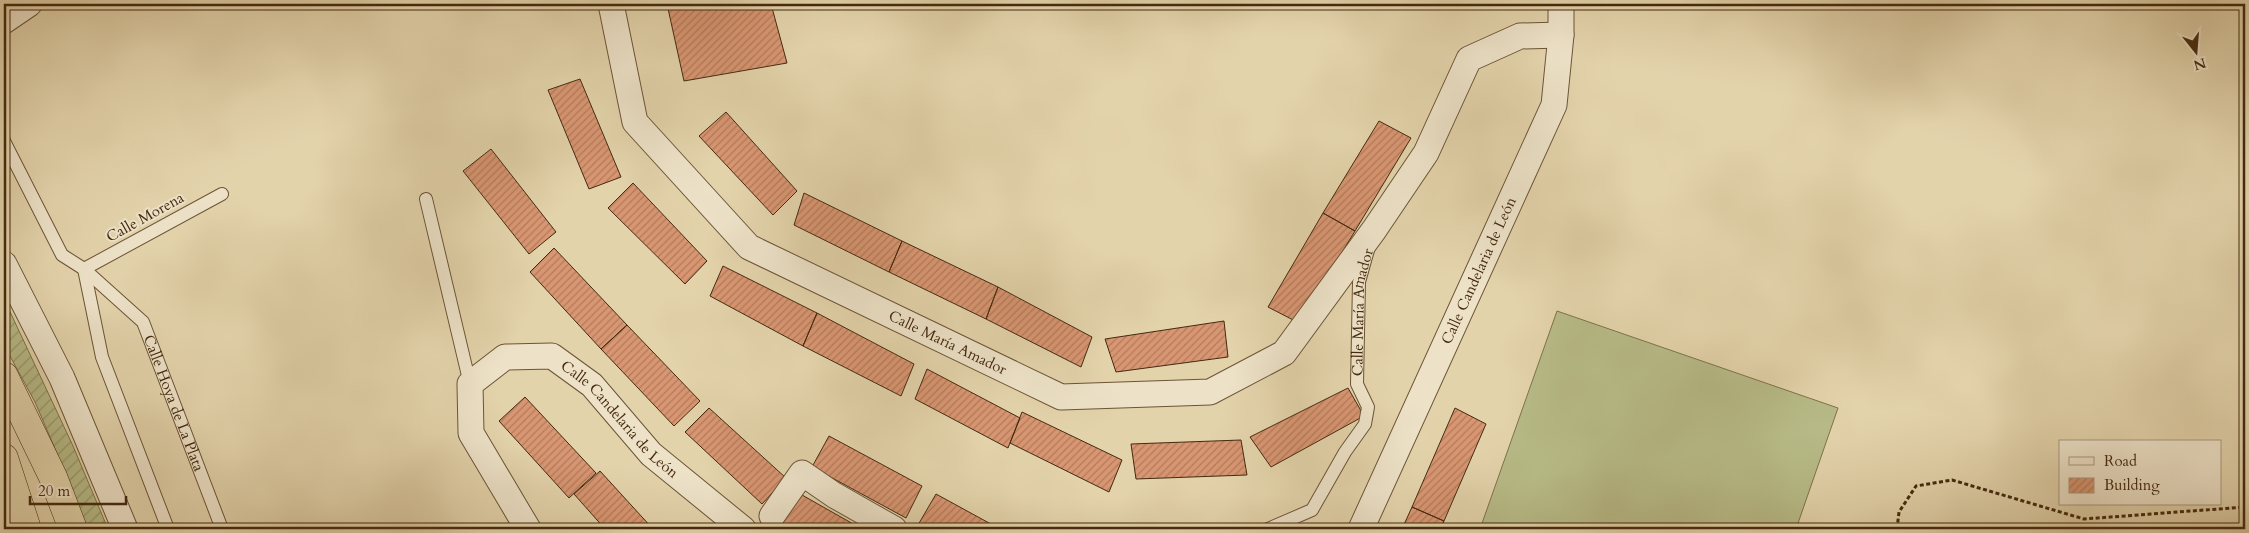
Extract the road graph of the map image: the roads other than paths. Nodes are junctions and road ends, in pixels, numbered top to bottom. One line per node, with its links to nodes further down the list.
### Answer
1 (30, 4): 4 (street)
2 (611, 4): 9 (street, Calle María Amador)
3 (1561, 4): 5 (street, Calle Candelaria de León)
4 (4, 21)
5 (1561, 35): 9 (street, Calle María Amador); 25 (street, Calle Candelaria de León)
6 (4, 141): 11 (lane, Calle Hoya de La Plata)
7 (222, 194): 11 (lane, Calle Morena)
8 (426, 199): 13 (lane)
9 (1374, 230): 24 (lane, Calle María Amador)
10 (4, 264): 18 (street)
11 (84, 270): 19 (lane); 20 (lane, Calle Hoya de La Plata)
12 (4, 376): 17 (highway)
13 (470, 384): 21 (street); 22 (street, Calle Candelaria de León)
14 (4, 458): 16 (highway)
15 (772, 516): 23 (street)
16 (27, 529)
17 (73, 529)
18 (125, 529)
19 (168, 529)
20 (222, 529)
21 (528, 529)
22 (743, 529)
23 (894, 529)
24 (1268, 529)
25 (1361, 529)

